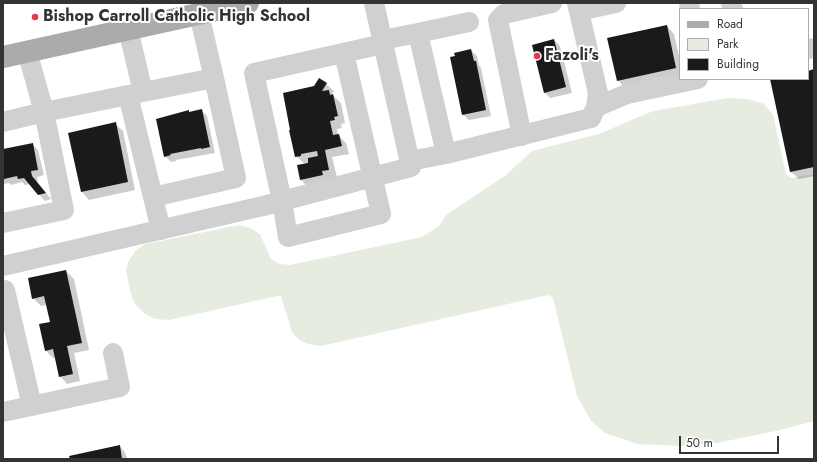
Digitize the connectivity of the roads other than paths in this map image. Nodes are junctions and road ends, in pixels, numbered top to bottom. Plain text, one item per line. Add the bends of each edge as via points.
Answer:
1 (248, 3) edge
2 (374, 3) edge
3 (552, 3) edge
4 (616, 3) edge
5 (578, 7) edge
6 (199, 14) junction
7 (469, 22) dead end
8 (128, 29) junction
9 (418, 33) junction
10 (383, 42) junction
11 (27, 51) junction
12 (344, 53) junction
13 (3, 57) edge
14 (214, 78) junction
15 (693, 80) edge
16 (136, 93) junction
17 (596, 107) junction
18 (44, 112) junction
19 (3, 122) edge
20 (522, 136) junction
21 (446, 154) junction
22 (410, 161) junction
23 (373, 177) junction
24 (153, 197) junction
25 (282, 201) junction
26 (3, 223) edge
27 (161, 230) junction
28 (3, 266) edge
29 (5, 290) dead end
30 (113, 353) dead end
31 (12, 359) edge
32 (32, 406) junction
33 (3, 412) edge

1 - 6 main road
2 - 10 lane
3 - 20 lane via 504,14 498,20
4 - 5 lane
5 - 17 lane via 598,93
6 - 8 main road
6 - 14 lane
7 - 9 lane
8 - 11 main road
8 - 16 lane
9 - 10 lane
9 - 21 lane
10 - 12 lane
10 - 22 lane
11 - 13 main road
11 - 18 lane
12 - 23 lane
12 - 25 lane via 254,73
14 - 16 lane
14 - 24 lane via 236,178
15 - 17 lane via 627,94
16 - 18 lane
16 - 24 lane
17 - 20 lane via 591,118
18 - 19 lane
18 - 26 lane via 64,210
20 - 21 lane
21 - 22 lane
22 - 23 lane via 411,167
23 - 25 lane
23 - 25 lane via 382,214 288,237
24 - 27 lane
25 - 27 lane
27 - 28 lane
29 - 31 lane
30 - 32 lane via 120,387
31 - 32 lane
32 - 33 lane

